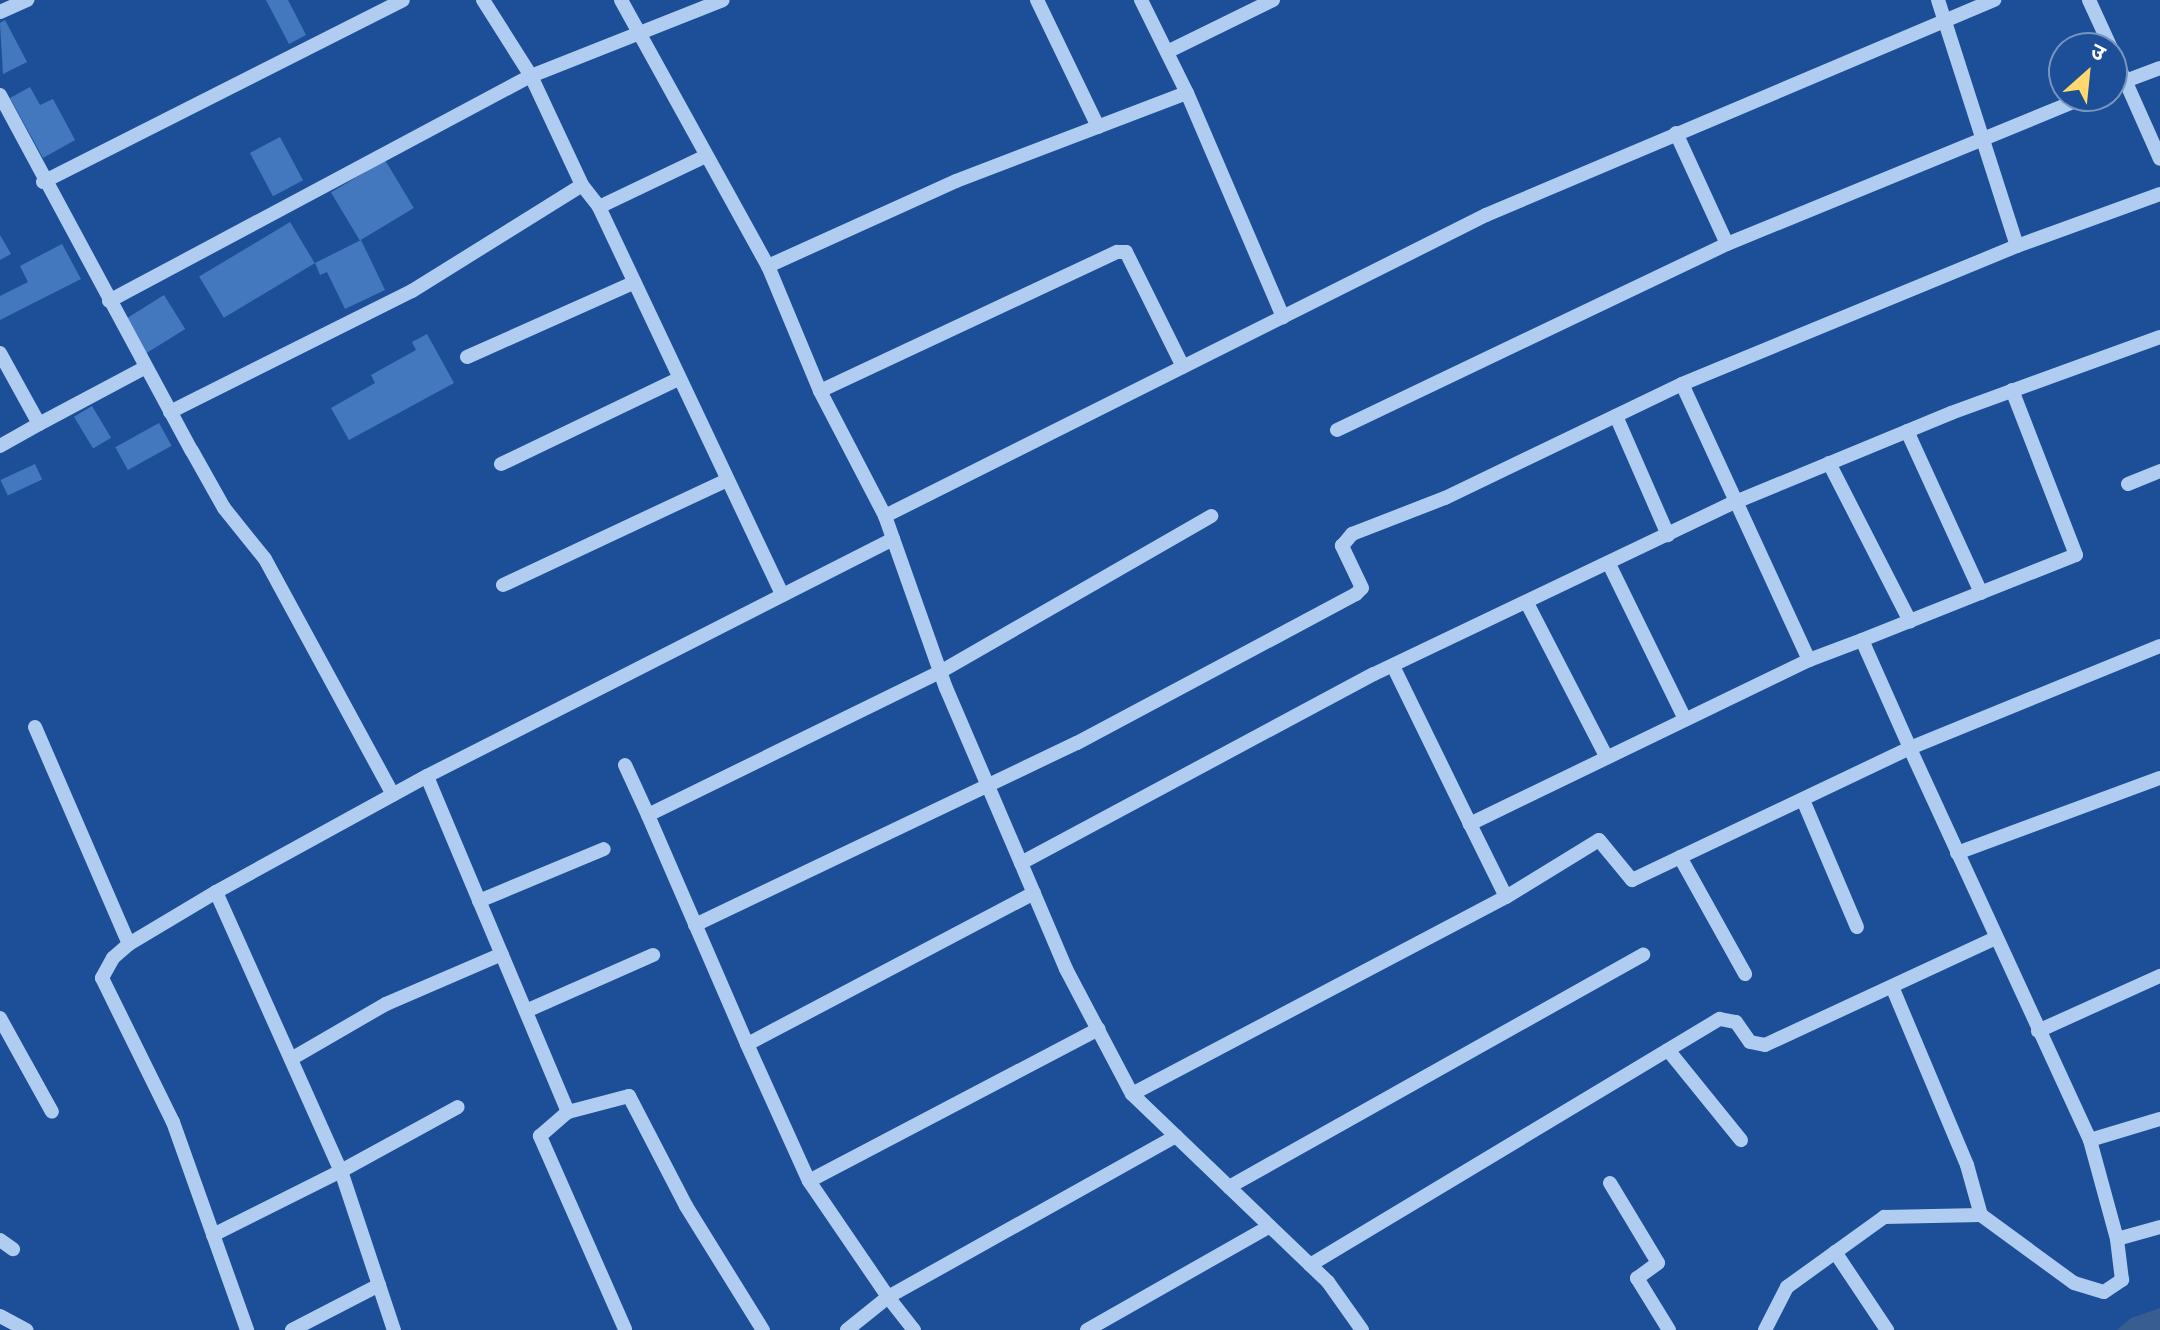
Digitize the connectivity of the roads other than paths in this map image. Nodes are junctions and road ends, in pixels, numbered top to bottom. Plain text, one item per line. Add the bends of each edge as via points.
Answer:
1 (27, 0) edge
2 (403, 0) edge
3 (483, 0) edge
4 (621, 0) edge
5 (723, 0) edge
6 (1037, 0) edge
7 (1141, 0) edge
8 (1273, 0) edge
9 (1938, 0) edge
10 (1994, 0) edge
11 (2089, 0) edge
12 (0, 12) edge
13 (1943, 21) junction
14 (2103, 32) edge
15 (638, 35) junction
16 (1167, 52) junction
17 (2160, 68) edge
18 (531, 76) junction
19 (2128, 80) edge
20 (1187, 93) junction
21 (0, 95) edge
22 (2128, 100) edge
23 (2048, 111) edge
24 (1098, 127) junction
25 (1676, 133) junction
26 (1981, 136) junction
27 (706, 156) junction
28 (2160, 159) edge
29 (43, 182) junction
30 (582, 185) junction
31 (2160, 194) edge
32 (599, 207) junction
33 (1727, 244) junction
34 (2017, 246) junction
35 (768, 266) junction
36 (633, 283) junction
37 (109, 301) junction
38 (1283, 317) junction
39 (2160, 337) edge
40 (0, 353) edge
41 (467, 357) dead end
42 (146, 367) junction
43 (1183, 367) junction
44 (676, 380) junction
45 (1682, 384) junction
46 (2012, 390) junction
47 (820, 391) junction
48 (170, 412) junction
49 (1616, 416) junction
50 (39, 424) junction
51 (1337, 430) dead end
52 (1907, 431) junction
53 (0, 446) edge
54 (1829, 463) junction
55 (501, 464) dead end
56 (2160, 471) edge
57 (725, 481) junction
58 (2128, 484) dead end
59 (1733, 503) junction
60 (885, 516) junction
61 (1211, 516) dead end
62 (1668, 535) junction
63 (893, 539) junction
64 (1609, 564) junction
65 (503, 585) dead end
66 (1981, 593) junction
67 (782, 595) junction
68 (1528, 605) junction
69 (1910, 621) junction
70 (1862, 640) junction
71 (2160, 646) edge
72 (1809, 660) junction
73 (1393, 666) junction
74 (940, 672) junction
75 (1685, 719) junction
76 (35, 727) dead end
77 (1910, 748) junction
78 (1606, 756) junction
79 (625, 765) dead end
80 (427, 776) junction
81 (2160, 778) edge
82 (989, 784) junction
83 (393, 795) junction
84 (1803, 800) junction
85 (648, 815) junction
86 (1470, 824) junction
87 (604, 849) dead end
88 (1957, 853) junction
89 (1680, 857) junction
90 (1021, 863) junction
91 (216, 892) junction
92 (1034, 893) junction
93 (1506, 897) junction
94 (479, 901) junction
95 (695, 925) junction
96 (1857, 927) dead end
97 (1995, 938) junction
98 (129, 944) junction
99 (502, 954) junction
100 (653, 955) dead end
101 (1643, 955) dead end
102 (1745, 974) dead end
103 (2160, 976) edge
104 (1893, 989) junction
105 (526, 1011) junction
106 (0, 1018) edge
107 (1098, 1029) junction
108 (2038, 1031) junction
109 (747, 1044) junction
110 (1668, 1050) junction
111 (291, 1059) junction
112 (1132, 1094) junction
113 (458, 1107) dead end
114 (52, 1112) dead end
115 (568, 1112) junction
116 (2160, 1119) edge
117 (1176, 1136) junction
118 (1741, 1140) dead end
119 (2090, 1140) junction
120 (341, 1171) junction
121 (809, 1181) junction
122 (1610, 1183) dead end
123 (1229, 1187) junction
124 (1981, 1215) junction
125 (1270, 1226) junction
126 (2160, 1227) edge
127 (213, 1235) junction
128 (2117, 1239) junction
129 (0, 1240) edge
130 (13, 1249) dead end
131 (1835, 1252) junction
132 (1310, 1265) junction
133 (379, 1285) junction
134 (888, 1297) junction
135 (0, 1316) edge
136 (625, 1329) edge
137 (26, 1330) edge
138 (247, 1330) edge
139 (292, 1330) edge
140 (394, 1330) edge
141 (763, 1330) edge
142 (847, 1330) edge
143 (914, 1330) edge
144 (1087, 1330) edge
145 (1362, 1330) edge
146 (1669, 1330) edge
147 (1765, 1330) edge
148 (1887, 1330) edge

1 - 12 street
2 - 29 street
3 - 18 street
4 - 15 street
5 - 15 street
6 - 24 street
7 - 16 street
8 - 16 street
9 - 13 street
10 - 13 street
11 - 14 street
13 - 25 street
13 - 26 street
15 - 18 street
15 - 27 street
16 - 20 street
17 - 19 street
18 - 30 street
18 - 37 street
20 - 24 street
20 - 38 street
21 - 29 street
22 - 28 street
23 - 26 street
24 - 35 street via 956,181
25 - 33 street
25 - 38 street via 1486,215
26 - 33 street
26 - 34 street
27 - 32 street
27 - 35 street
29 - 37 street
30 - 32 street
30 - 48 street via 412,291
31 - 34 street
32 - 36 street
33 - 51 street
34 - 45 street
35 - 47 street
36 - 41 street
36 - 44 street
37 - 42 street
38 - 43 street
39 - 46 street
40 - 50 street
42 - 48 street
42 - 50 street
43 - 47 street via 1126,252
43 - 60 street
44 - 55 street
44 - 57 street
45 - 49 street
45 - 59 street
46 - 52 street
46 - 66 street via 2076,555
47 - 60 street
48 - 83 street via 224,508 265,559
49 - 62 street
49 - 82 street via 1445,498 1352,534 1342,546 1362,588 1356,594 1077,743
50 - 53 street
52 - 54 street
52 - 66 street
54 - 59 street
54 - 69 street
56 - 58 street
57 - 65 street
57 - 67 street
59 - 62 street
59 - 72 street
60 - 63 street
61 - 74 street
62 - 64 street
63 - 67 street
63 - 74 street
64 - 68 street
64 - 75 street
66 - 69 street
67 - 80 street
68 - 73 street
68 - 78 street
69 - 70 street
70 - 72 street
70 - 77 street
71 - 77 street
72 - 75 street
73 - 86 street
73 - 90 street
74 - 82 street
74 - 85 street
75 - 78 street
76 - 98 street
77 - 84 street
77 - 88 street
78 - 86 street
79 - 85 street
80 - 83 street
80 - 94 street
81 - 88 street
82 - 90 street
82 - 95 street
83 - 91 street
84 - 89 street
84 - 96 street
85 - 95 street
86 - 93 street
87 - 94 street
88 - 97 street
89 - 93 street via 1632,880 1599,840
89 - 102 street
90 - 92 street
91 - 98 street
91 - 111 street
92 - 107 street
92 - 109 street
93 - 112 street
94 - 99 street
95 - 109 street
97 - 104 street
97 - 108 street
98 - 127 street via 102,978 173,1122
99 - 105 street
99 - 111 street via 386,1004
100 - 105 street
101 - 123 street
103 - 108 street
104 - 110 street via 1765,1045 1750,1042 1736,1022 1720,1019
104 - 124 street via 1967,1165
105 - 115 street
106 - 114 street
107 - 112 street
107 - 121 street
108 - 119 street
109 - 121 street
110 - 118 street
110 - 132 street
111 - 120 street
112 - 117 street
113 - 120 street
115 - 136 street via 540,1136
115 - 141 street via 629,1096 686,1206
116 - 119 street
117 - 123 street
117 - 134 street
119 - 128 street
120 - 127 street
120 - 133 street
121 - 134 street
122 - 146 street via 1658,1263 1637,1278
123 - 125 street
124 - 128 street via 2074,1283 2104,1292 2122,1280
124 - 131 street via 1884,1217
125 - 132 street
125 - 144 street
126 - 128 street
127 - 138 street
129 - 130 street
131 - 147 street via 1787,1287
131 - 148 street
132 - 145 street
133 - 139 street
133 - 140 street
134 - 142 street
134 - 143 street
135 - 137 street

